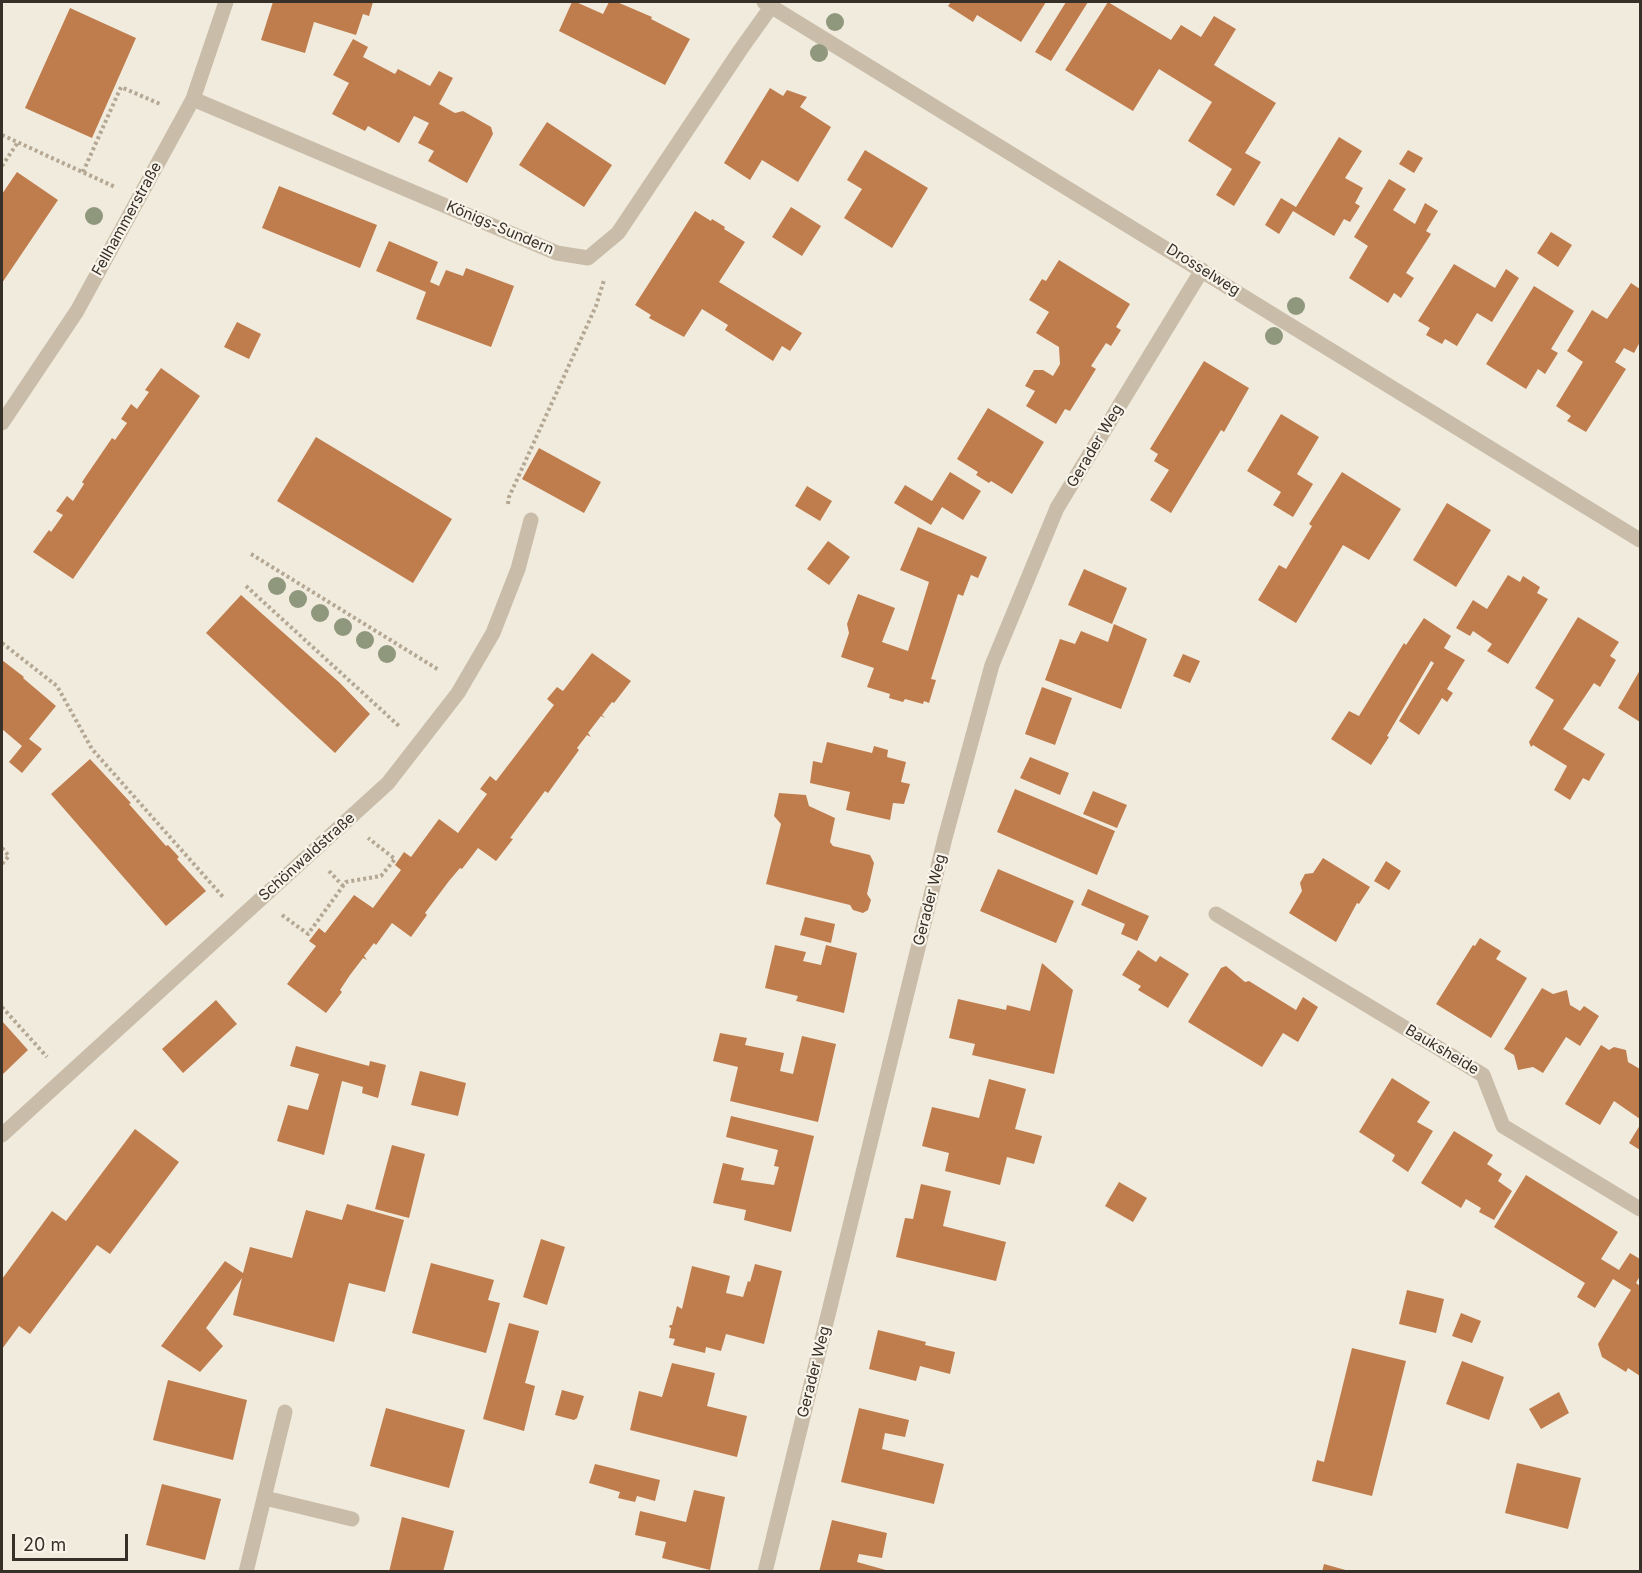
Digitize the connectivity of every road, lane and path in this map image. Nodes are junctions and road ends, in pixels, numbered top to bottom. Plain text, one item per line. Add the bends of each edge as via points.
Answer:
1 (226, 2) edge
2 (768, 4) edge
3 (192, 99) junction
4 (167, 107) dead end
5 (2, 135) edge
6 (18, 142) junction
7 (2, 166) edge
8 (82, 172) junction
9 (123, 191) dead end
10 (618, 233) junction
11 (1202, 270) junction
12 (2, 423) edge
13 (529, 528) joint
14 (1641, 540) edge
15 (251, 554) dead end
16 (246, 586) dead end
17 (2, 643) edge
18 (445, 673) dead end
19 (400, 726) dead end
20 (346, 821) junction
21 (2, 848) edge
22 (2, 864) edge
23 (224, 898) dead end
24 (261, 898) junction
25 (1216, 914) dead end
26 (2, 1007) edge
27 (53, 1064) dead end
28 (2, 1135) edge
29 (1641, 1209) edge
30 (285, 1412) dead end
31 (265, 1498) junction
32 (352, 1519) dead end
33 (246, 1572) edge
34 (765, 1572) edge

1 - 3 street, Fellhammerstraße
2 - 10 street, Königs-Sundern
2 - 11 street, Drosselweg
3 - 10 street, Königs-Sundern via 557,253 588,258
3 - 12 street, Fellhammerstraße via 77,310
4 - 8 path via 121,87
5 - 6 path
6 - 7 path
6 - 8 path
8 - 9 path
10 - 13 path via 596,306 509,497 506,526
11 - 14 street, Drosselweg
11 - 34 street, Gerader Weg via 1057,508 992,665 939,861
13 - 20 street, Schönwaldstraße via 493,633 458,693 388,783
15 - 18 path
16 - 19 path
17 - 23 path via 57,686 92,749
20 - 24 street, Schönwaldstraße
20 - 24 path via 395,859 381,876 346,882 308,934
21 - 22 path via 9,856
24 - 28 street, Schönwaldstraße
25 - 29 street, Bauksheide via 1483,1075 1503,1126
26 - 27 path
30 - 31 street
31 - 32 street
31 - 33 street

